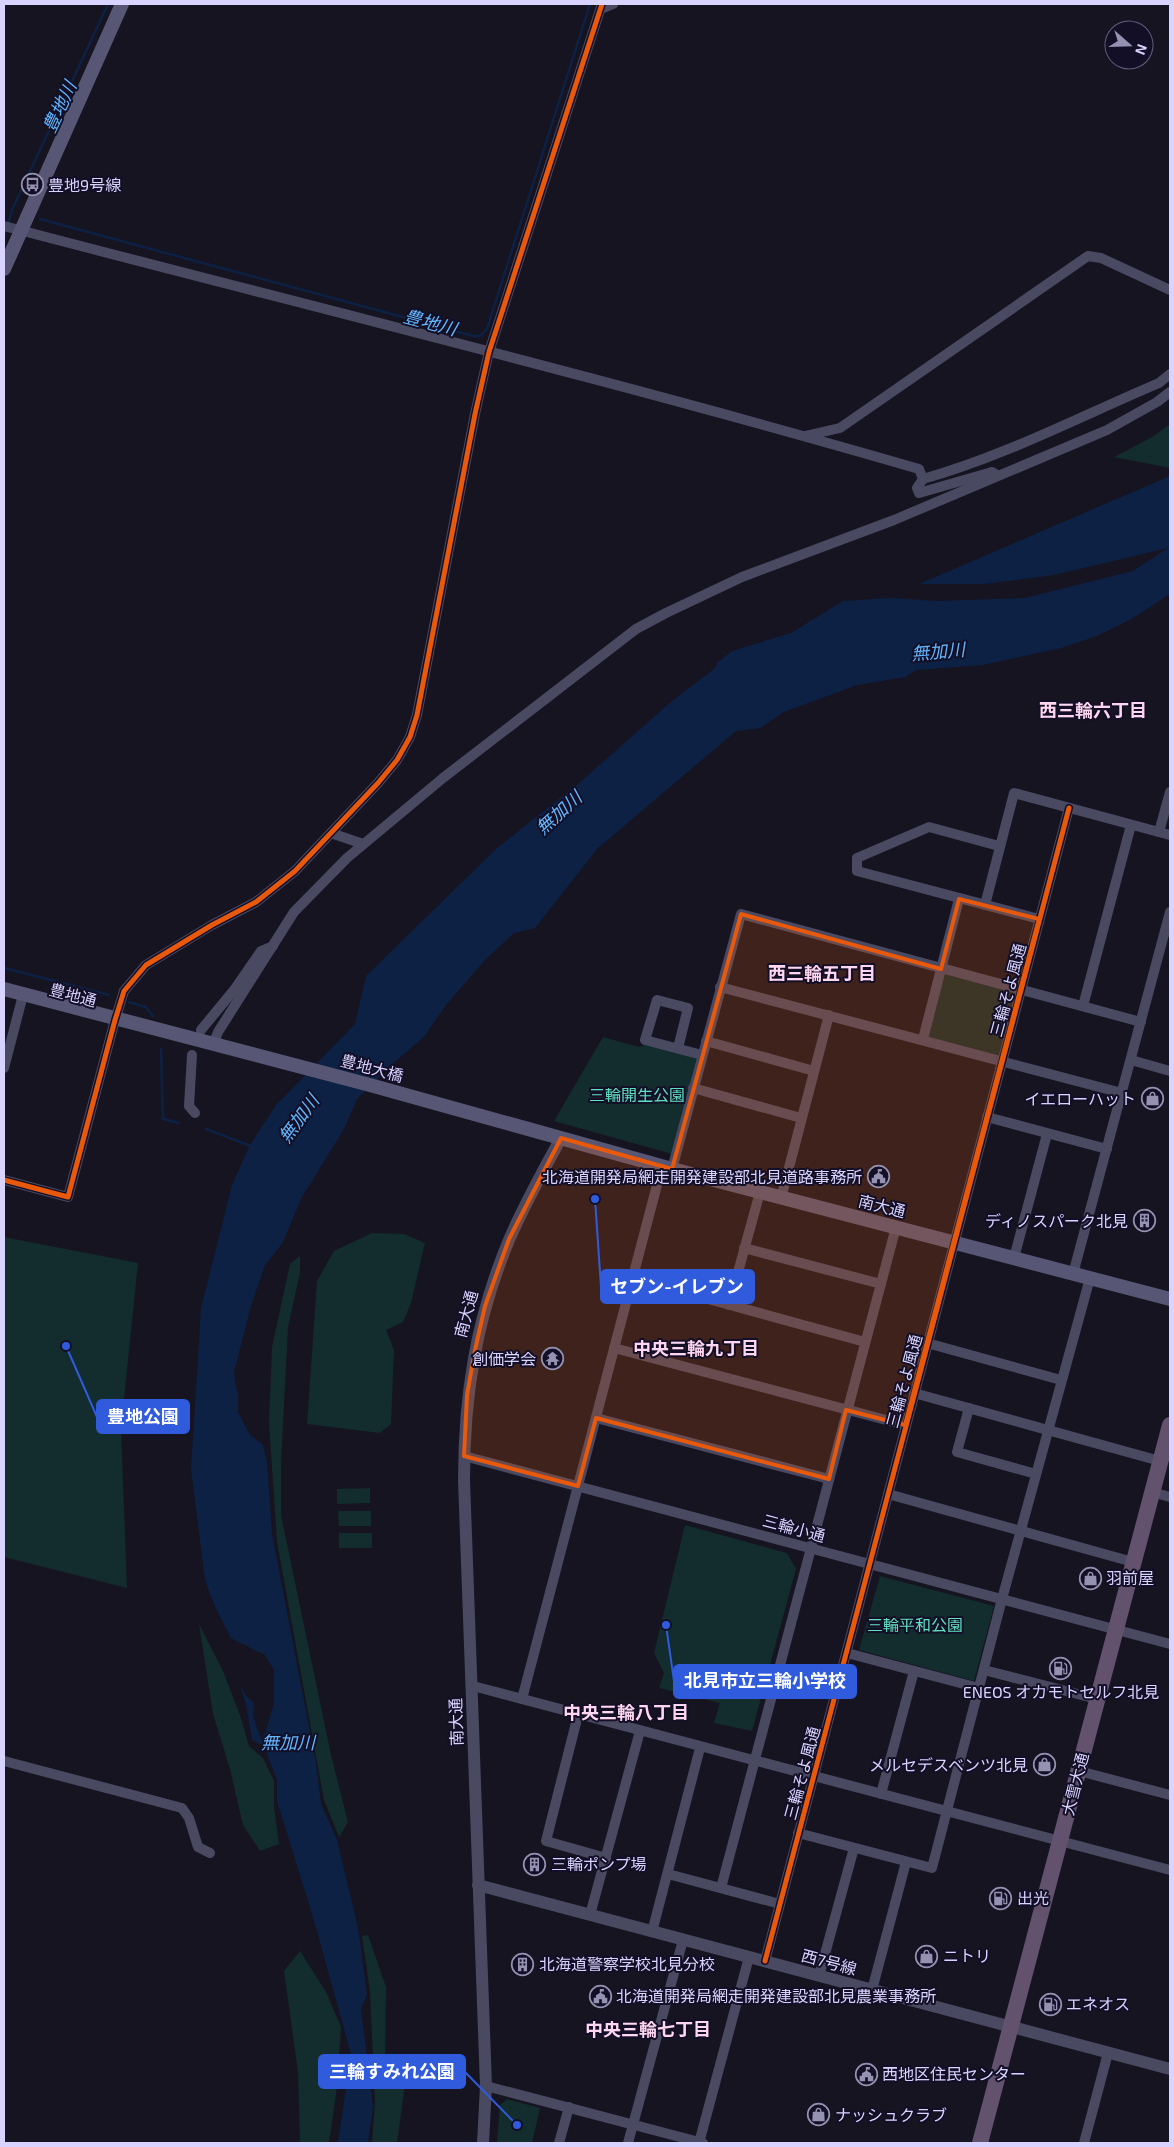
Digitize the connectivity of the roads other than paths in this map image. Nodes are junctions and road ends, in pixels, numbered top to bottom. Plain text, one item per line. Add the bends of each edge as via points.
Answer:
1 (122, 4) edge
2 (613, 4) edge
3 (602, 6) edge
4 (12, 228) edge
5 (4, 269) edge
6 (1170, 290) edge
7 (489, 352) junction
8 (1170, 374) edge
9 (1170, 392) edge
10 (804, 436) junction
11 (997, 475) junction
12 (923, 479) junction
13 (1170, 792) edge
14 (1069, 808) junction
15 (1130, 825) junction
16 (1159, 832) junction
17 (331, 833) junction
18 (1170, 835) edge
19 (364, 844) junction
20 (999, 846) junction
21 (960, 899) junction
22 (985, 905) junction
23 (1170, 912) edge
24 (1039, 918) junction
25 (273, 946) junction
26 (941, 969) junction
27 (720, 986) junction
28 (4, 990) edge
29 (1021, 990) junction
30 (23, 994) junction
31 (1083, 1006) junction
32 (829, 1015) junction
33 (115, 1020) junction
34 (1141, 1022) junction
35 (201, 1030) dead end
36 (923, 1040) junction
37 (706, 1041) junction
38 (218, 1046) junction
39 (678, 1048) junction
40 (702, 1054) junction
41 (192, 1055) dead end
42 (1002, 1060) junction
43 (1131, 1060) junction
44 (4, 1068) edge
45 (814, 1071) junction
46 (1170, 1071) edge
47 (693, 1088) junction
48 (1122, 1093) junction
49 (195, 1113) dead end
50 (987, 1117) junction
51 (801, 1118) junction
52 (1047, 1134) junction
53 (561, 1138) junction
54 (1107, 1150) junction
55 (667, 1168) junction
56 (4, 1180) edge
57 (760, 1192) junction
58 (781, 1198) junction
59 (896, 1227) junction
60 (953, 1242) junction
61 (744, 1248) junction
62 (1014, 1258) junction
63 (1073, 1274) junction
64 (632, 1278) junction
65 (1090, 1278) junction
66 (881, 1284) junction
67 (1170, 1299) edge
68 (729, 1305) junction
69 (865, 1342) junction
70 (927, 1343) junction
71 (614, 1348) junction
72 (1061, 1380) junction
73 (914, 1393) junction
74 (969, 1408) junction
75 (846, 1410) junction
76 (596, 1418) junction
77 (905, 1425) junction
78 (1170, 1425) edge
79 (1048, 1430) junction
80 (1165, 1452) edge
81 (464, 1456) junction
82 (1036, 1474) junction
83 (829, 1479) junction
84 (578, 1486) junction
85 (1152, 1492) junction
86 (888, 1494) junction
87 (1170, 1497) edge
88 (1020, 1531) junction
89 (811, 1548) junction
90 (1133, 1562) junction
91 (870, 1563) junction
92 (1002, 1599) junction
93 (1115, 1629) junction
94 (1170, 1644) edge
95 (847, 1653) junction
96 (984, 1670) junction
97 (914, 1671) junction
98 (473, 1686) junction
99 (979, 1688) junction
100 (522, 1699) junction
101 (1097, 1699) junction
102 (578, 1714) junction
103 (640, 1731) junction
104 (700, 1748) junction
105 (754, 1760) junction
106 (4, 1761) edge
107 (1079, 1771) junction
108 (813, 1777) junction
109 (881, 1794) junction
110 (1170, 1795) edge
111 (947, 1811) junction
112 (798, 1833) junction
113 (1061, 1841) junction
114 (854, 1848) junction
115 (210, 1853) dead end
116 (606, 1858) junction
117 (906, 1862) junction
118 (1170, 1870) edge
119 (668, 1874) junction
120 (478, 1885) junction
121 (721, 1888) junction
122 (780, 1904) junction
123 (590, 1915) junction
124 (652, 1932) junction
125 (683, 1940) junction
126 (749, 1957) junction
127 (765, 1961) junction
128 (819, 1976) junction
129 (872, 1990) junction
130 (1011, 2026) junction
131 (1108, 2053) junction
132 (1170, 2069) edge
133 (486, 2086) junction
134 (569, 2107) junction
135 (633, 2125) junction
136 (484, 2143) edge
137 (559, 2143) edge
138 (628, 2143) edge
139 (700, 2143) edge
140 (980, 2143) edge
141 (1084, 2143) edge

1 - 4 main road
2 - 3 street
3 - 7 street
4 - 5 main road
4 - 7 street
6 - 10 street via 1101,258 1088,256 840,428
7 - 10 street
7 - 17 street via 415,722 397,760
8 - 12 street via 1034,439 956,470
9 - 11 street via 1106,430
10 - 12 street via 919,469
11 - 12 street via 992,472 919,492 917,488
11 - 19 street via 894,520 742,577 636,629 443,778
13 - 16 street
14 - 15 street
14 - 20 street via 1014,793
14 - 24 street, 三輪そよ風通
15 - 16 street
15 - 31 street
16 - 18 street
17 - 19 street
17 - 33 street via 295,872 256,902 146,965 124,991
19 - 25 street via 294,912
20 - 21 street via 929,827 857,858 857,871
20 - 22 street
21 - 22 street
21 - 26 street
22 - 24 street
23 - 34 street
24 - 29 street, 三輪そよ風通
25 - 35 street via 261,951
25 - 38 street via 218,1032
26 - 27 street via 741,914
26 - 29 street
26 - 36 street
27 - 32 street
27 - 37 street
28 - 30 main road, 豊地通
29 - 31 street
29 - 42 street, 三輪そよ風通
30 - 33 main road, 豊地通
30 - 44 street
31 - 34 street
32 - 36 street
32 - 45 street
33 - 38 main road, 豊地通
33 - 56 street via 68,1196
34 - 43 street
36 - 42 street
37 - 40 street
37 - 45 street
38 - 53 main road, 豊地大橋
39 - 39 street via 645,1040 656,1000 688,1008
39 - 40 street
40 - 47 street
41 - 49 street via 189,1106
42 - 48 street
42 - 50 street, 三輪そよ風通
43 - 46 street
43 - 48 street
45 - 51 street
47 - 51 street
47 - 55 street
48 - 54 street
50 - 52 street
50 - 60 street, 三輪そよ風通
51 - 58 street
52 - 54 street
52 - 62 street
53 - 55 main road, 南大通
53 - 81 street, 南大通 via 509,1239 485,1306 467,1395
54 - 63 street
55 - 57 main road, 南大通
55 - 64 street
57 - 58 main road, 南大通
57 - 61 street
58 - 59 main road, 南大通
59 - 60 main road, 南大通
59 - 66 street
60 - 62 main road, 南大通
60 - 70 street, 三輪そよ風通
61 - 66 street
61 - 68 street
62 - 63 main road, 南大通
63 - 65 main road, 南大通
64 - 68 street
64 - 71 street
65 - 67 main road, 南大通
65 - 72 street
66 - 69 street
68 - 69 street
69 - 75 street
70 - 72 street
70 - 73 street, 三輪そよ風通
71 - 75 street
71 - 76 street
72 - 79 street
73 - 74 street
73 - 77 street, 三輪そよ風通
74 - 79 street
74 - 82 street via 957,1452
75 - 77 street
75 - 83 street
76 - 83 street
76 - 84 street
77 - 86 street, 三輪そよ風通
78 - 80 highway, 大雪大通
79 - 80 street
79 - 82 street
80 - 85 highway, 大雪大通
81 - 84 street, 三輪小通
81 - 98 street, 南大通
82 - 88 street
83 - 89 street
84 - 89 street, 三輪小通
84 - 100 street
85 - 87 street
85 - 90 highway, 大雪大通
86 - 88 street
86 - 91 street, 三輪そよ風通
88 - 90 street
88 - 92 street
89 - 91 street, 三輪小通
89 - 105 street
90 - 93 highway, 大雪大通
91 - 92 street, 三輪小通
91 - 95 street, 三輪そよ風通
92 - 93 street, 三輪小通
92 - 96 street
93 - 94 street, 三輪小通
93 - 101 highway, 大雪大通
95 - 97 street
95 - 108 street, 三輪そよ風通
96 - 99 street
96 - 101 street
97 - 99 street
97 - 109 street
98 - 100 street
98 - 120 street, 南大通
99 - 111 street
100 - 102 street
101 - 107 highway, 大雪大通
102 - 103 street
102 - 116 street via 546,1841
103 - 104 street
103 - 116 street
104 - 105 street
104 - 119 street
105 - 108 street
105 - 121 street
106 - 115 street via 182,1808 190,1818 198,1847
107 - 110 street
107 - 113 highway, 大雪大通
108 - 109 street
108 - 112 street, 三輪そよ風通
109 - 111 street
111 - 113 street
111 - 117 street via 932,1868
112 - 114 street
112 - 122 street, 三輪そよ風通
113 - 118 street
113 - 130 highway, 大雪大通
114 - 117 street
114 - 128 street
116 - 123 street
117 - 129 street
119 - 121 street
119 - 124 street
120 - 123 street, 西7号線
120 - 133 street, 南大通
121 - 122 street
122 - 127 street, 三輪そよ風通
123 - 124 street, 西7号線
124 - 125 street, 西7号線
125 - 126 street, 西7号線
125 - 135 street
126 - 127 street, 西7号線
126 - 139 street
127 - 128 street, 西7号線
128 - 129 street, 西7号線
129 - 130 street, 西7号線
130 - 131 street, 西7号線
130 - 140 highway, 大雪大通
131 - 132 street, 西7号線
131 - 141 street
133 - 134 street
133 - 136 street, 南大通
134 - 135 street
134 - 137 street
135 - 138 street
135 - 139 street

